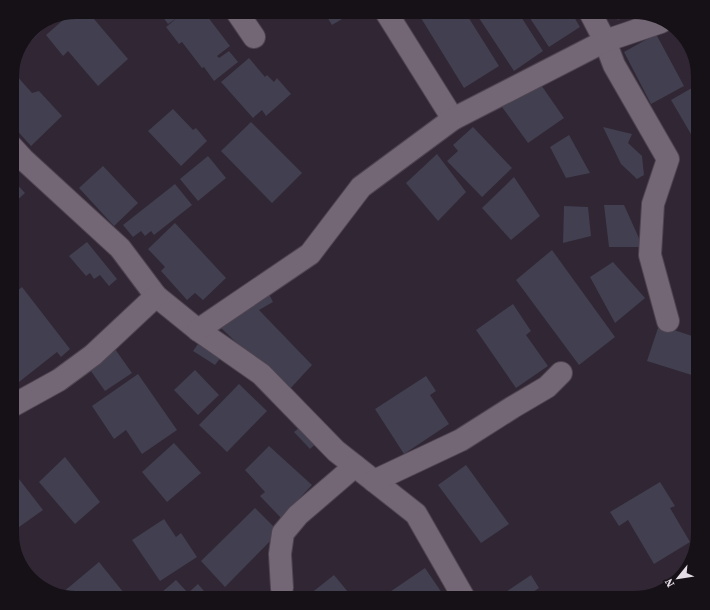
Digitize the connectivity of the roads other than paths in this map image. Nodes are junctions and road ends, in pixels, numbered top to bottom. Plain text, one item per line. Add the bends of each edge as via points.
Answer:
1 (241, 19) edge
2 (390, 19) edge
3 (594, 19) edge
4 (656, 24) edge
5 (254, 37) dead end
6 (605, 41) junction
7 (453, 119) junction
8 (19, 154) edge
9 (156, 296) junction
10 (668, 321) dead end
11 (198, 330) junction
12 (93, 355) junction
13 (561, 373) dead end
14 (19, 402) edge
15 (19, 411) edge
16 (355, 466) junction
17 (374, 481) junction
18 (282, 588) dead end
19 (460, 591) edge

1 - 5 street
2 - 7 street
3 - 6 street
4 - 6 street
6 - 7 street
6 - 10 street via 614,65 668,159 653,204 650,255
7 - 11 street via 361,187 310,254
8 - 9 street via 120,248
9 - 11 street
9 - 12 street
11 - 16 street via 261,374 336,452
12 - 14 street via 59,380
12 - 15 street
13 - 17 street via 547,387 461,440
16 - 17 street
16 - 18 street via 298,515 284,533 280,554
17 - 19 street via 416,514

